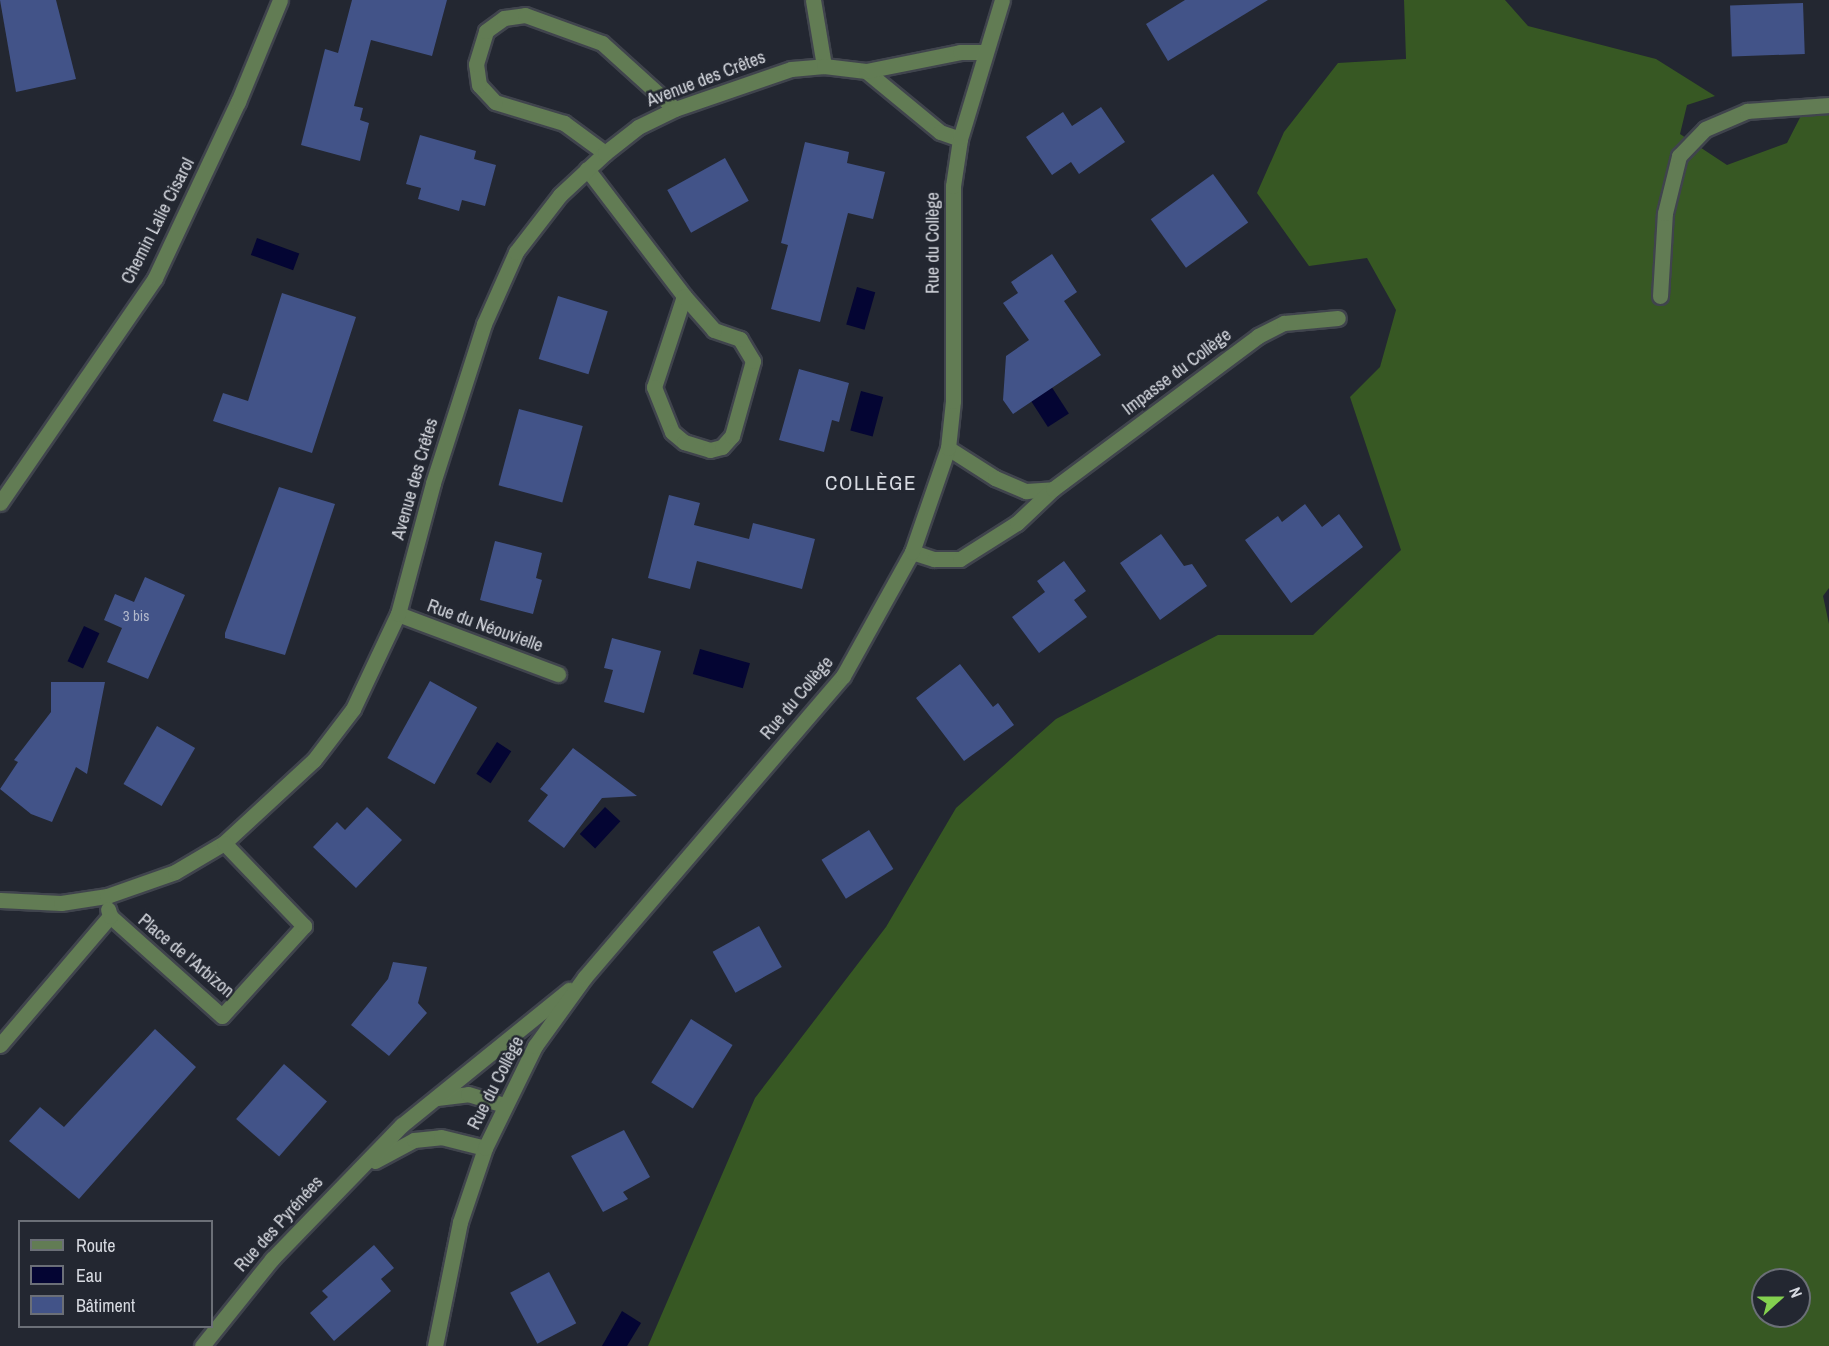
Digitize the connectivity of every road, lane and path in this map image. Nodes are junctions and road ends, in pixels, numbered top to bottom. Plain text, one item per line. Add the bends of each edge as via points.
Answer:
1 (280, 0) edge
2 (813, 0) edge
3 (1002, 0) edge
4 (983, 52) junction
5 (824, 66) junction
6 (866, 70) junction
7 (1829, 105) edge
8 (675, 109) junction
9 (960, 139) junction
10 (605, 153) junction
11 (587, 169) junction
12 (684, 296) junction
13 (1660, 296) dead end
14 (1338, 318) dead end
15 (948, 448) junction
16 (1053, 489) junction
17 (0, 503) edge
18 (912, 552) junction
19 (398, 614) junction
20 (558, 674) dead end
21 (224, 843) junction
22 (106, 896) junction
23 (0, 900) edge
24 (110, 916) junction
25 (585, 977) junction
26 (0, 1045) edge
27 (432, 1100) junction
28 (504, 1105) junction
29 (485, 1149) junction
30 (341, 1185) junction
31 (202, 1346) edge
32 (435, 1346) edge

1 - 17 street, Chemin Lalie Cisarol via 238,102 154,278
2 - 5 street
3 - 4 street, Rue du Collège
4 - 6 street, Avenue des Crêtes via 960,52
4 - 9 street, Rue du Collège
5 - 6 street, Avenue des Crêtes
5 - 8 street, Avenue des Crêtes via 749,80
6 - 9 street via 940,132
7 - 13 street via 1747,111 1705,129 1679,156 1665,213
8 - 10 street, Avenue des Crêtes via 638,127
8 - 10 street via 602,43 525,15 504,18 486,31 476,64 479,85 495,102 564,123
9 - 15 street, Rue du Collège via 953,186 953,401
10 - 11 street, Avenue des Crêtes
11 - 12 street
11 - 19 street, Avenue des Crêtes via 560,195 516,252 484,324 433,483
12 - 12 street via 654,387 672,432 684,442 710,450 722,447 732,436 753,361 740,339 714,330
14 - 16 street, Impasse du Collège via 1284,323 1258,336
15 - 16 street via 994,478 1026,491
15 - 18 street, Rue du Collège
16 - 18 street, Impasse du Collège via 1017,523 960,559 934,559
18 - 25 street, Rue du Collège via 843,675
19 - 20 street, Rue du Néouvielle
19 - 21 street, Avenue des Crêtes via 346,717 281,793
21 - 22 street, Avenue des Crêtes via 175,872
21 - 24 street, Place de l'Arbizon via 304,926 222,1016
22 - 23 street, Avenue des Crêtes via 61,903
22 - 24 street
24 - 26 street
25 - 27 street, Rue des Pyrénées
25 - 28 street, Rue du Collège via 535,1046
27 - 28 street via 468,1094
27 - 30 street, Rue des Pyrénées
28 - 29 street, Rue du Collège
29 - 30 street, Rue des Pyrénées via 441,1137 414,1140
29 - 32 street, Rue du Collège via 460,1222
30 - 31 street, Rue des Pyrénées via 272,1259

